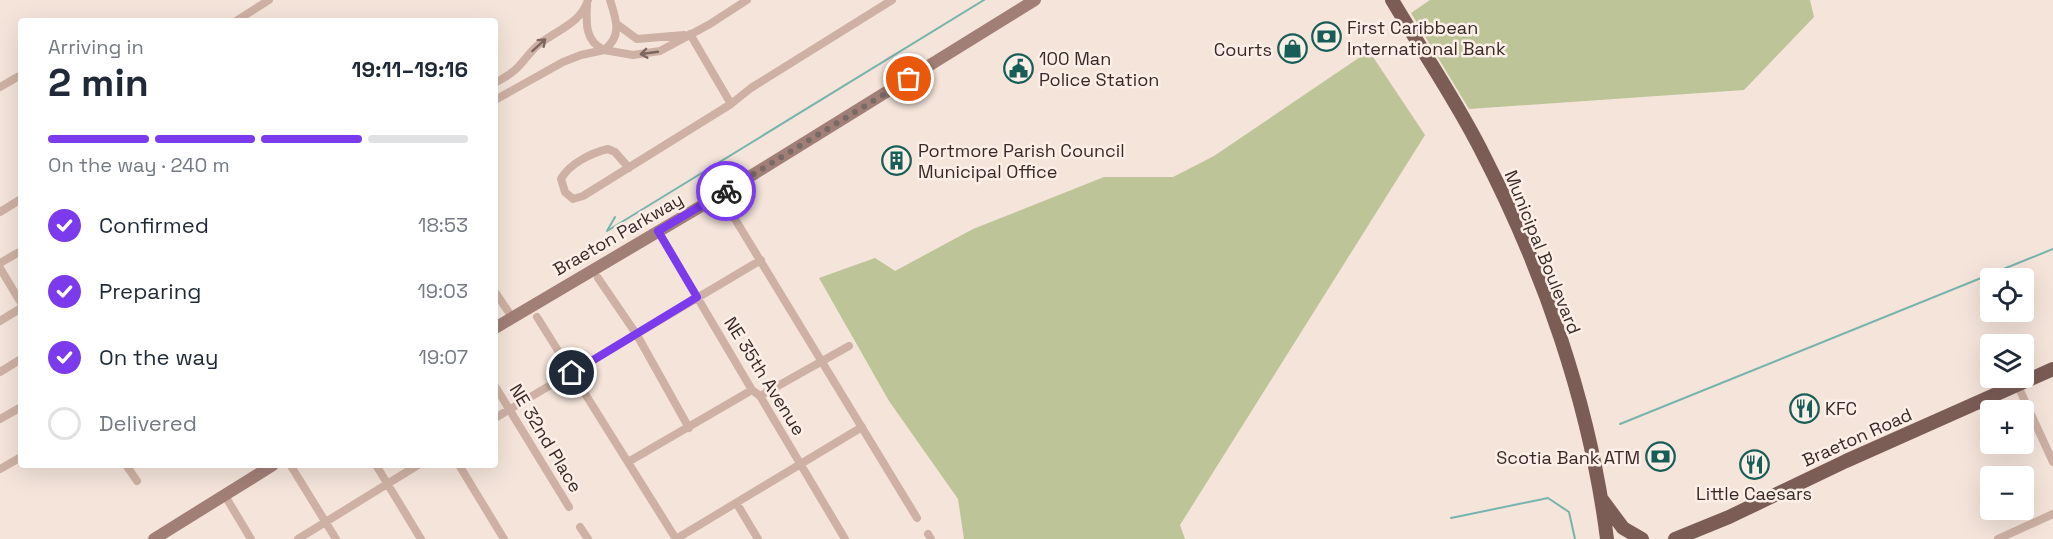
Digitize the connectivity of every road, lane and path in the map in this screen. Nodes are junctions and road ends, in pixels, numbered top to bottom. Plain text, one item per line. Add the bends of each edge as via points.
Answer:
1 (269, 0) edge
2 (610, 0) edge
3 (747, 0) edge
4 (892, 0) edge
5 (1035, 0) edge
6 (1392, 0) edge
7 (587, 2) edge
8 (244, 18) edge
9 (618, 25) junction
10 (690, 34) junction
11 (604, 50) junction
12 (18, 77) edge
13 (498, 81) edge
14 (0, 87) edge
15 (498, 98) edge
16 (731, 104) junction
17 (629, 168) junction
18 (724, 201) dead end
19 (18, 202) edge
20 (0, 212) edge
21 (658, 231) junction
22 (18, 252) edge
23 (761, 260) junction
24 (0, 266) edge
25 (598, 278) dead end
26 (498, 296) edge
27 (697, 297) junction
28 (18, 300) edge
29 (18, 308) edge
30 (537, 316) dead end
31 (512, 317) junction
32 (0, 321) edge
33 (498, 326) edge
34 (637, 335) junction
35 (849, 346) dead end
36 (823, 360) junction
37 (18, 361) edge
38 (2053, 369) edge
39 (0, 372) edge
40 (572, 373) junction
41 (2034, 378) edge
42 (2013, 388) edge
43 (2019, 388) edge
44 (752, 390) junction
45 (498, 391) edge
46 (760, 396) junction
47 (18, 408) edge
48 (510, 410) junction
49 (498, 416) edge
50 (0, 420) edge
51 (689, 428) junction
52 (862, 428) junction
53 (18, 459) edge
54 (628, 462) junction
55 (2053, 462) edge
56 (800, 463) junction
57 (128, 468) edge
58 (268, 468) edge
59 (292, 468) edge
60 (378, 468) edge
61 (413, 468) edge
62 (461, 468) edge
63 (0, 469) edge
64 (137, 481) dead end
65 (387, 484) junction
66 (224, 494) junction
67 (1602, 499) junction
68 (737, 504) junction
69 (568, 507) dead end
70 (2053, 514) edge
71 (1729, 517) junction
72 (917, 518) dead end
73 (325, 522) junction
74 (580, 527) dead end
75 (154, 539) edge
76 (251, 539) edge
77 (298, 539) edge
78 (336, 539) edge
79 (421, 539) edge
80 (504, 539) edge
81 (588, 539) edge
82 (758, 539) edge
83 (845, 539) edge
84 (1607, 539) edge
85 (1642, 539) edge
86 (1675, 539) edge
87 (1699, 539) edge
88 (1998, 539) edge

1 - 8 street
2 - 9 street
3 - 10 street
4 - 16 street
5 - 21 street, Braeton Parkway
6 - 67 main road, Municipal Boulevard via 1480,147 1524,243 1561,339
7 - 11 street via 591,41
13 -> 7 street via 517,69 543,41 570,24
9 - 10 street via 637,39
9 - 11 street via 612,44
10 -> 11 street via 660,51 633,55
10 - 16 street
11 - 15 street via 563,62
12 - 14 street
16 - 17 street
17 - 17 street via 573,199 565,192 561,179 565,171 608,149
18 - 23 street
19 - 20 street
21 - 27 street, NE 35th Avenue
21 - 31 street, Braeton Parkway
22 - 24 street
23 - 27 street
23 - 36 street
24 - 28 street
25 - 34 street
26 - 31 street
27 - 34 street
27 - 44 street, NE 35th Avenue
29 - 32 street
30 - 40 street
31 - 33 street, Braeton Parkway
34 - 40 street
34 - 51 street
35 - 36 street
36 - 46 street
36 - 52 street
37 - 39 street
38 - 41 main road, Braeton Road
40 - 48 street
40 - 54 street
42 - 71 main road, Braeton Road
43 - 55 street
44 - 46 street, NE 35th Avenue
44 - 51 street
45 - 48 street, NE 32nd Place
46 - 56 street, NE 35th Avenue
47 - 50 street
48 - 49 street
48 - 69 street, NE 32nd Place
51 - 54 street
52 - 56 street
52 - 72 street
53 - 63 street
54 - 68 street via 676,539
56 - 68 street
56 - 83 street, NE 35th Avenue
57 - 64 street
58 - 66 street
59 - 73 street
60 - 65 street
61 - 65 street
62 - 80 street
65 - 73 street
65 - 79 street
66 - 75 street
66 - 76 street
67 - 84 main road, Municipal Boulevard
67 - 85 main road via 1623,528
68 - 82 street
70 - 88 street
71 - 86 main road, Braeton Road
71 - 87 main road
73 - 77 street
73 - 78 street
74 - 81 street

